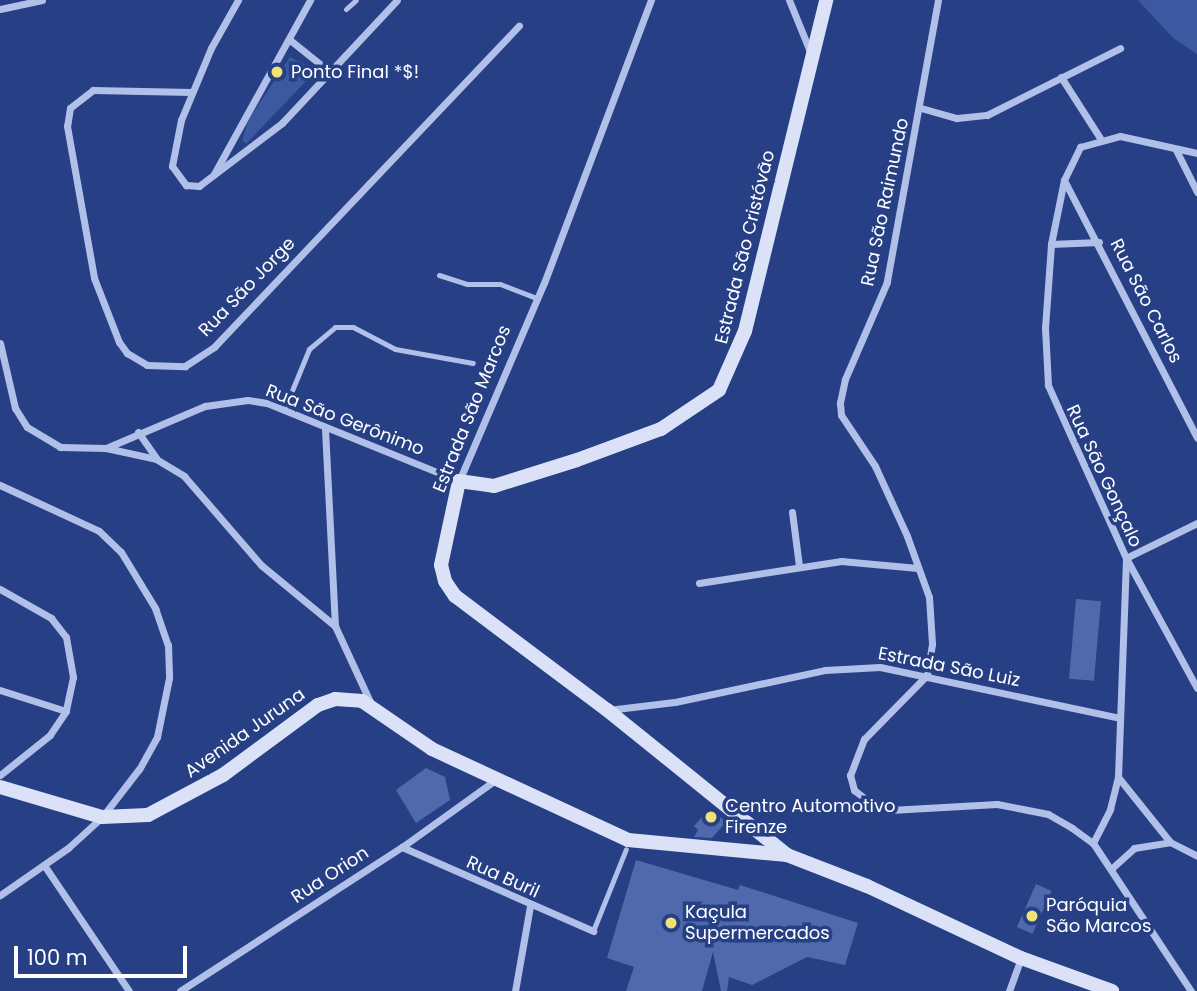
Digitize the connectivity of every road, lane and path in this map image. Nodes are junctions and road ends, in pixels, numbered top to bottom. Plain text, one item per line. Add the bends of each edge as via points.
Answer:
1 (42, 0) edge
2 (238, 0) edge
3 (310, 0) edge
4 (356, 0) edge
5 (397, 0) edge
6 (651, 0) edge
7 (789, 0) edge
8 (826, 0) edge
9 (938, 0) edge
10 (0, 9) edge
11 (346, 9) dead end
12 (519, 26) dead end
13 (290, 40) junction
14 (1120, 48) dead end
15 (812, 57) junction
16 (330, 72) junction
17 (1061, 77) junction
18 (191, 92) junction
19 (921, 108) junction
20 (1100, 138) junction
21 (1176, 150) junction
22 (1197, 153) edge
23 (212, 176) junction
24 (1064, 180) junction
25 (1197, 192) edge
26 (1099, 242) junction
27 (1051, 244) junction
28 (439, 275) dead end
29 (537, 298) junction
30 (0, 344) edge
31 (473, 363) dead end
32 (284, 410) junction
33 (325, 429) junction
34 (138, 432) junction
35 (1197, 439) edge
36 (106, 448) junction
37 (156, 459) junction
38 (459, 481) junction
39 (0, 485) edge
40 (792, 512) dead end
41 (1197, 523) edge
42 (1126, 558) junction
43 (799, 566) junction
44 (918, 568) junction
45 (699, 583) dead end
46 (0, 589) edge
47 (335, 626) junction
48 (927, 676) junction
49 (1197, 688) edge
50 (0, 690) edge
51 (372, 708) junction
52 (607, 710) junction
53 (66, 711) junction
54 (1119, 718) junction
55 (0, 775) edge
56 (1118, 777) junction
57 (494, 781) junction
58 (0, 787) edge
59 (102, 817) junction
60 (1170, 842) junction
61 (1093, 843) junction
62 (402, 847) junction
63 (626, 849) dead end
64 (787, 855) junction
65 (1197, 856) edge
66 (46, 868) junction
67 (1111, 869) junction
68 (0, 895) edge
69 (530, 906) junction
70 (593, 931) joint
71 (1021, 958) junction
72 (129, 991) edge
73 (180, 991) edge
74 (514, 991) edge
75 (1009, 991) edge
76 (1112, 991) edge
77 (1191, 991) edge

1 - 10 street
2 - 18 street
3 - 13 street
4 - 11 lane
5 - 16 street
6 - 29 street, Estrada São Marcos
7 - 15 street
8 - 15 street, Estrada São Cristóvão
9 - 19 street, Rua São Raimundo
12 - 18 street, Rua São Jorge via 214,347 185,366 147,365 119,342 94,278 67,126 70,108 93,90
13 - 16 street
13 - 23 street
14 - 17 street
15 - 38 street, Estrada São Cristóvão via 745,331 719,390 660,429 577,460 494,486
16 - 23 street via 282,123
17 - 19 street via 987,115 957,118
17 - 20 street
18 - 23 street via 172,166 186,185 199,186
19 - 44 street, Rua São Raimundo via 887,282 845,379 840,403 841,415 895,505
20 - 21 street via 1120,136
20 - 24 street, Rua São Gonçalo via 1080,147
21 - 22 street
21 - 25 street
24 - 26 street, Rua São Carlos
24 - 27 street, Rua São Gonçalo
26 - 27 street
26 - 35 street, Rua São Carlos
27 - 42 street, Rua São Gonçalo via 1045,328 1048,385
28 - 29 lane via 467,284 500,284
29 - 38 street, Estrada São Marcos
30 - 36 street, Rua São Gerônimo via 15,408 27,427 60,447
31 - 32 lane via 395,349 353,327 335,327 309,349
32 - 33 street, Rua São Gerônimo
32 - 34 street, Rua São Gerônimo via 267,403 230,402
33 - 38 street, Rua São Gerônimo
33 - 47 street
34 - 36 street, Rua São Gerônimo
34 - 37 street
36 - 37 street
37 - 47 street via 199,488 261,565
38 - 52 street, Estrada São Marcos via 441,565 444,581 455,596
39 - 59 street via 99,531 121,552 155,608 168,645 169,678 157,737
40 - 43 street
41 - 42 street
42 - 49 street
42 - 54 street, Rua São Gonçalo
43 - 44 street via 856,561
43 - 45 street
44 - 48 street, Rua São Raimundo via 932,622
46 - 53 street via 36,606 66,637 72,677
47 - 51 street
48 - 52 street, Estrada São Luiz via 850,667 687,700
48 - 54 street, Estrada São Luiz
48 - 61 street via 864,739 850,775 854,790 890,810 1022,807 1048,814
50 - 53 street
51 - 57 street via 432,749
51 - 59 street, Avenida Juruna via 349,699 318,705 176,804 148,815
52 - 64 street, Estrada São Marcos
53 - 55 street via 50,735
54 - 56 street, Rua São Gonçalo
56 - 60 street
56 - 61 street, Rua São Gonçalo via 1110,809
57 - 62 street, Rua Orion
57 - 64 street via 628,840
58 - 59 street, Avenida Juruna
59 - 66 street
60 - 65 street
60 - 67 street via 1134,848
61 - 67 street
62 - 69 street, Rua Buril
62 - 73 street, Rua Orion
63 - 70 lane
64 - 71 street via 867,886
66 - 68 street
66 - 72 street
67 - 77 street
69 - 70 street, Rua Buril
69 - 74 street
71 - 75 street
71 - 76 street

